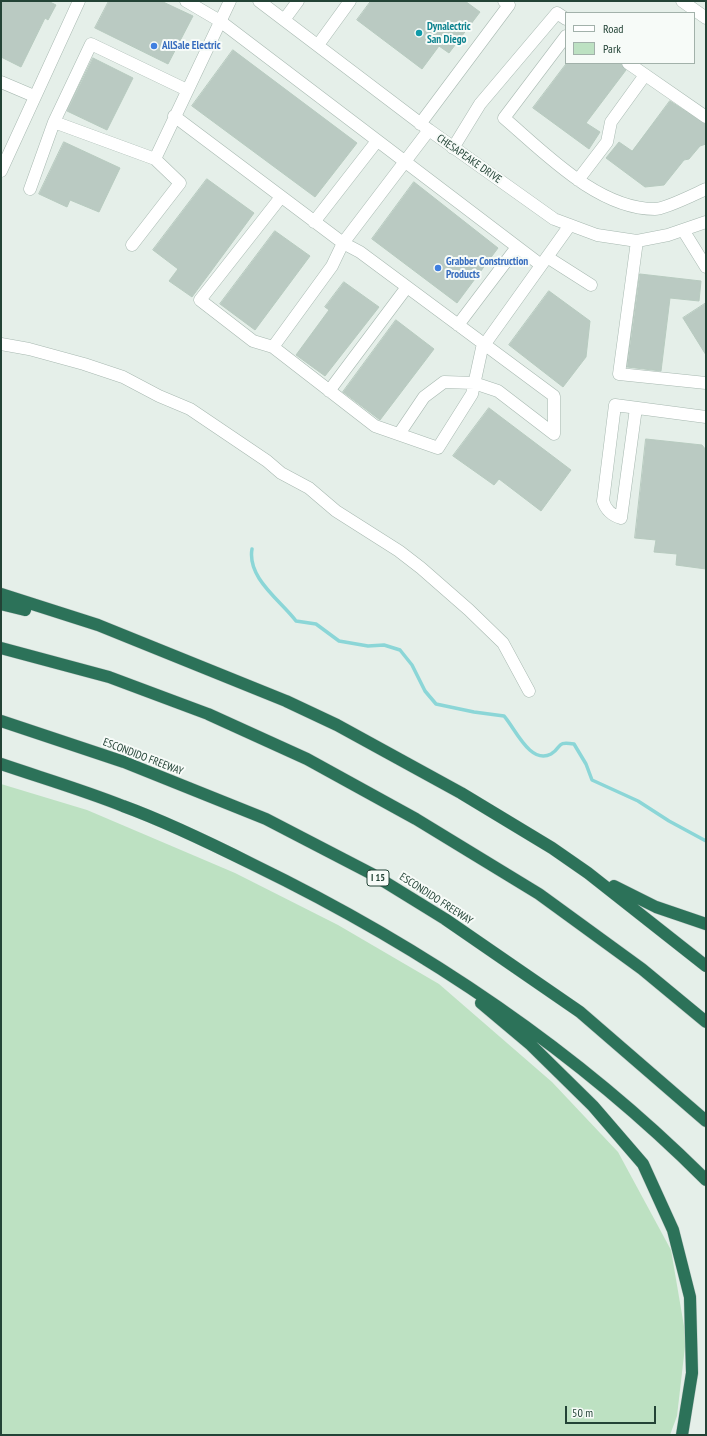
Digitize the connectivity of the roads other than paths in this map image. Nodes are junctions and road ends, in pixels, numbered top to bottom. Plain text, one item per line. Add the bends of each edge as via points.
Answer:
1 (79, 1) edge
2 (186, 1) edge
3 (230, 1) edge
4 (259, 1) edge
5 (298, 1) edge
6 (350, 1) edge
7 (504, 1) edge
8 (684, 2) edge
9 (706, 18) edge
10 (565, 19) edge
11 (284, 20) junction
12 (220, 21) junction
13 (565, 37) edge
14 (318, 45) junction
15 (629, 64) edge
16 (645, 75) junction
17 (1, 82) edge
18 (187, 90) junction
19 (34, 96) junction
20 (174, 116) junction
21 (706, 117) edge
22 (54, 122) junction
23 (425, 127) junction
24 (377, 140) junction
25 (452, 148) junction
26 (155, 159) junction
27 (405, 162) junction
28 (1, 171) edge
29 (578, 180) junction
30 (30, 189) dead end
31 (706, 189) edge
32 (281, 197) junction
33 (314, 222) junction
34 (706, 222) edge
35 (570, 225) junction
36 (683, 230) junction
37 (637, 241) junction
38 (343, 243) junction
39 (132, 245) dead end
40 (517, 246) junction
41 (544, 261) junction
42 (706, 267) edge
43 (591, 285) dead end
44 (407, 287) junction
45 (458, 325) junction
46 (1, 344) edge
47 (484, 345) junction
48 (273, 347) junction
49 (706, 382) edge
50 (474, 383) junction
51 (329, 391) junction
52 (636, 408) junction
53 (706, 418) edge
54 (399, 434) junction
55 (1, 594) edge
56 (1, 604) edge
57 (147, 644) junction
58 (1, 648) edge
59 (529, 691) dead end
60 (1, 721) edge
61 (1, 764) edge
62 (588, 873) junction
63 (706, 924) edge
64 (706, 966) edge
65 (439, 967) junction
66 (706, 1022) edge
67 (706, 1121) edge
68 (706, 1180) edge
69 (682, 1435) edge

1 - 19 street
2 - 12 street
3 - 12 street
4 - 11 street, CHESAPEAKE DRIVE
5 - 11 street
6 - 14 street
7 - 23 street via 509,5
8 - 9 street
10 - 25 street via 557,13 480,104
11 - 14 street, CHESAPEAKE DRIVE
12 - 18 street
12 - 24 street
13 - 29 street via 504,118
14 - 23 street, CHESAPEAKE DRIVE
15 - 16 street
16 - 21 street
16 - 29 street via 611,122 607,142
17 - 19 street
18 - 20 street
18 - 22 street via 92,44
19 - 28 street
20 - 26 street
20 - 32 street
22 - 26 street
22 - 30 street
23 - 25 street, CHESAPEAKE DRIVE
23 - 27 street
24 - 27 street
24 - 33 street
25 - 35 street, CHESAPEAKE DRIVE via 554,219
26 - 39 street via 180,183
27 - 38 street
27 - 40 street
29 - 31 street via 625,205 656,209
32 - 33 street
32 - 48 street via 200,300 253,340
33 - 38 street
34 - 36 street, CHESAPEAKE DRIVE
35 - 37 street, CHESAPEAKE DRIVE via 597,235
35 - 41 street
36 - 37 street, CHESAPEAKE DRIVE
36 - 42 street
37 - 49 street via 619,374
38 - 44 street via 360,252
38 - 48 street via 332,266
40 - 41 street
40 - 45 street
41 - 43 street
41 - 47 street
44 - 45 street
44 - 51 street
45 - 47 street
46 - 59 street via 29,349 124,377 158,396 190,409 267,461 280,473 309,488 336,511 421,568 503,643
47 - 50 street
47 - 50 street via 554,396 554,434 498,391
48 - 51 street
50 - 54 street via 444,382 424,398
50 - 54 street via 472,394 438,448
51 - 54 street via 375,426
52 - 52 street via 615,405 603,501 606,510 621,518
52 - 53 street
55 - 57 highway via 98,625
56 - 57 highway
57 - 62 highway via 286,701 337,725 461,793
58 - 66 highway via 109,677 208,714 307,759 416,819 539,894 642,969
60 - 67 highway, ESCONDIDO FREEWAY / I 15 via 124,762 266,819 372,874 445,919 580,1012
61 - 65 highway via 124,806 216,847 314,894 399,941
62 - 63 highway via 656,907
62 - 64 highway
65 - 68 highway via 526,1025 630,1109
65 - 69 highway via 531,1045 593,1106 643,1164 673,1230 690,1297 692,1373

